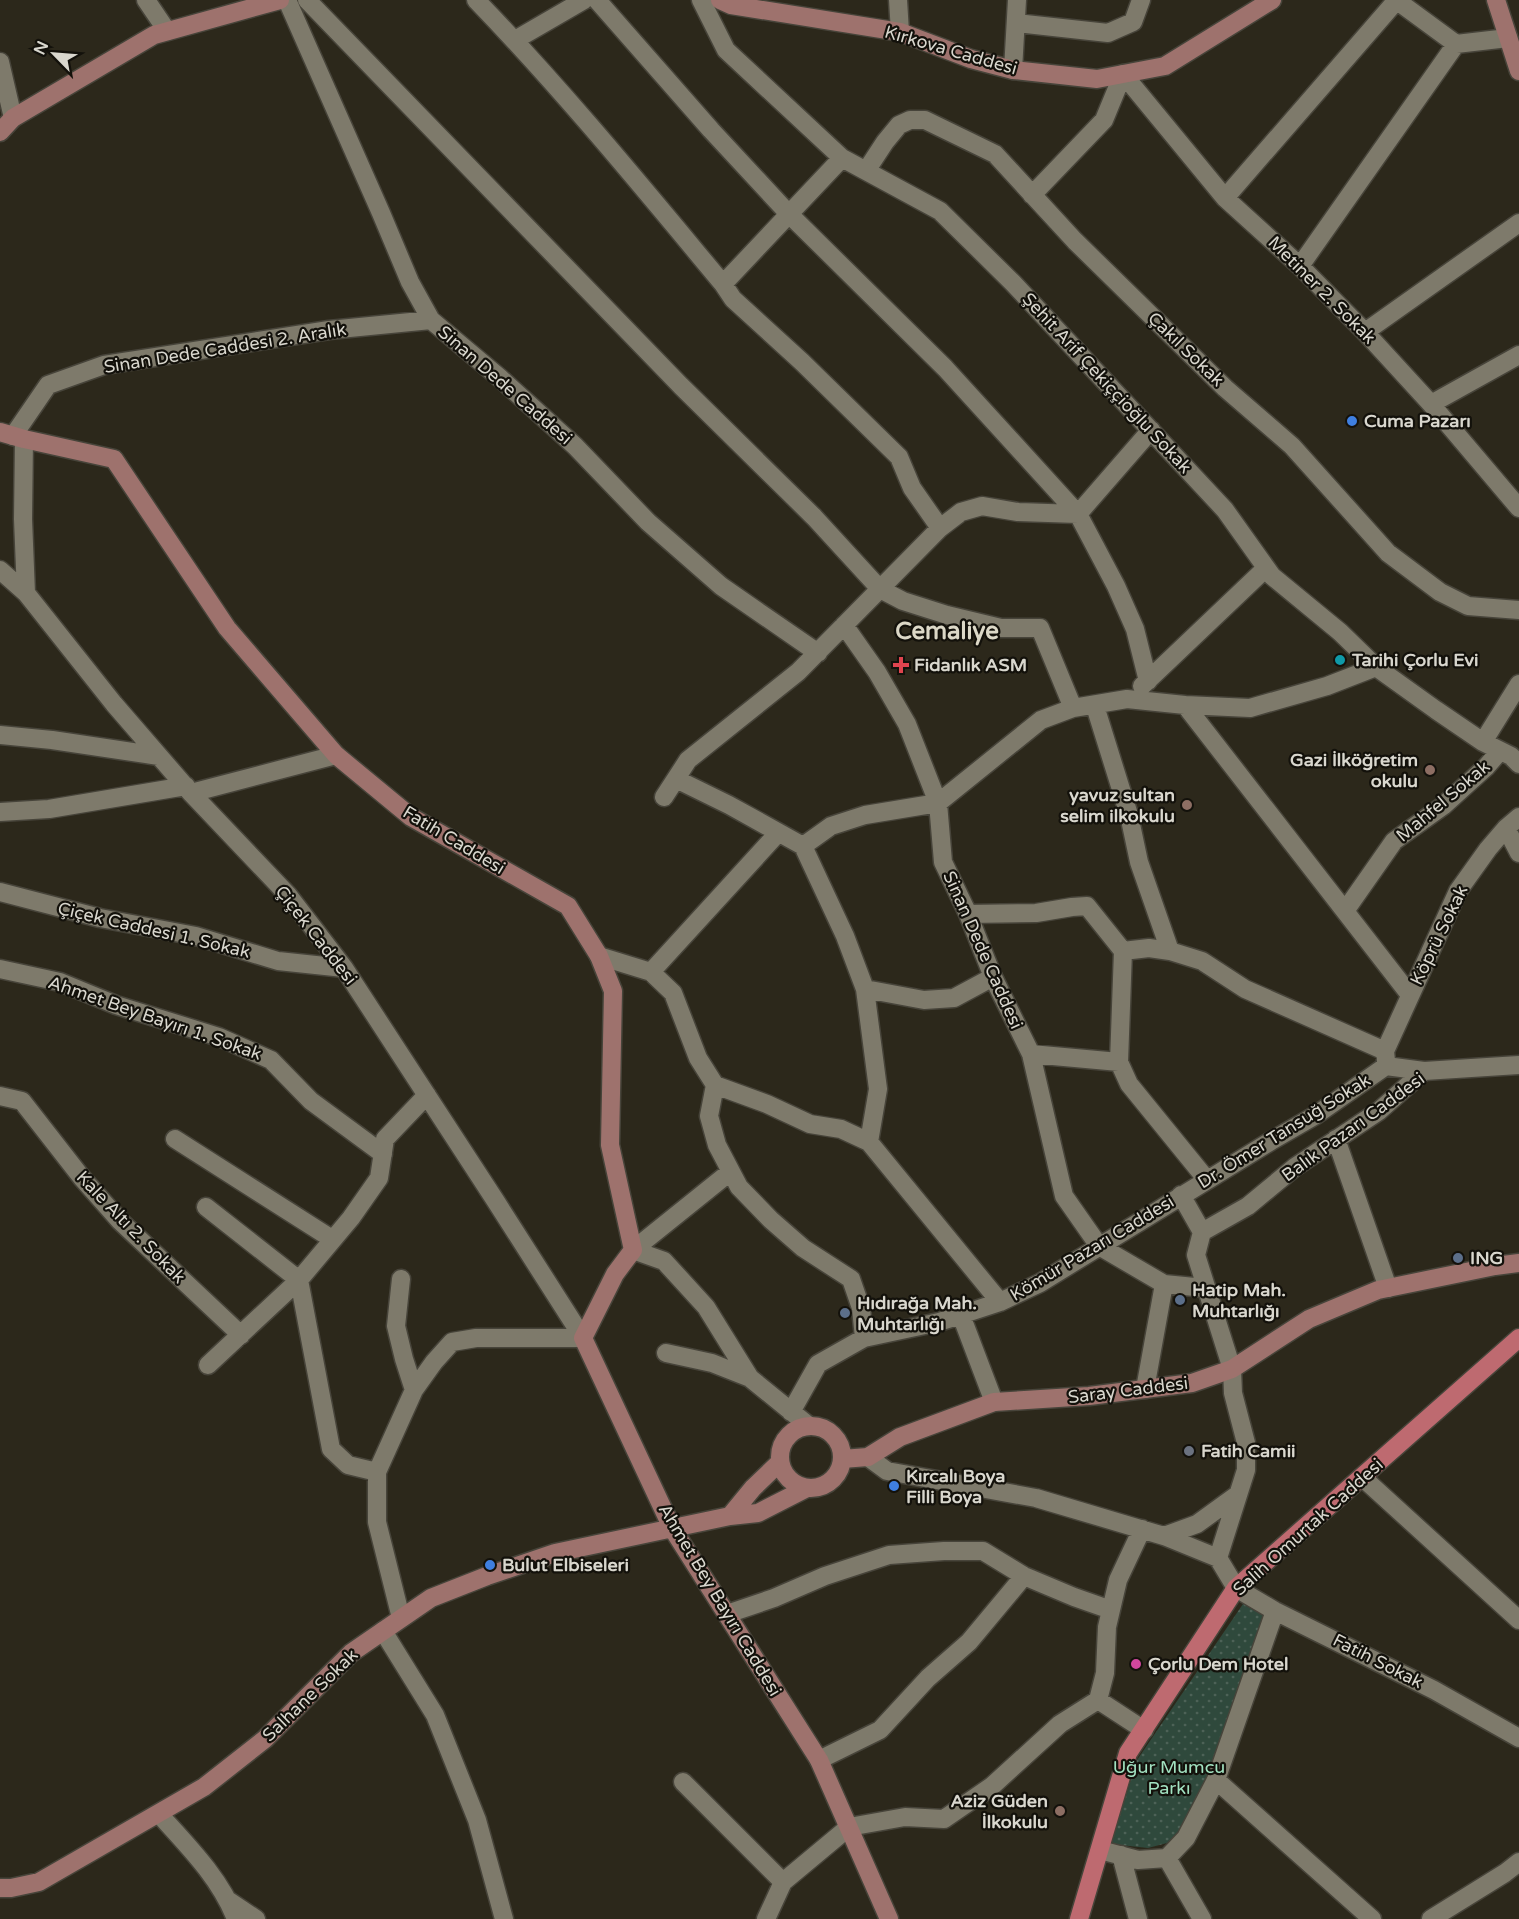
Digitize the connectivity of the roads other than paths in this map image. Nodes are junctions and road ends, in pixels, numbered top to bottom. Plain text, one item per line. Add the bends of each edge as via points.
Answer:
1 (146, 0) edge
2 (280, 0) edge
3 (287, 0) edge
4 (307, 0) edge
5 (476, 0) edge
6 (584, 0) edge
7 (597, 0) edge
8 (701, 0) edge
9 (720, 0) edge
10 (898, 0) edge
11 (1017, 0) edge
12 (1141, 0) edge
13 (1272, 0) edge
14 (1396, 0) edge
15 (1496, 0) edge
16 (248, 4) edge
17 (1016, 23) junction
18 (167, 31) junction
19 (900, 32) junction
20 (1508, 38) junction
21 (515, 40) junction
22 (1456, 44) junction
23 (0, 62) edge
24 (1013, 70) junction
25 (1519, 71) edge
26 (1123, 74) junction
27 (6, 115) edge
28 (0, 132) edge
29 (842, 158) junction
30 (866, 171) junction
31 (1032, 195) junction
32 (1224, 198) junction
33 (788, 213) junction
34 (1519, 223) edge
35 (1300, 266) junction
36 (723, 284) junction
37 (431, 320) junction
38 (1365, 332) junction
39 (1519, 355) edge
40 (1431, 404) junction
41 (1151, 430) junction
42 (12, 436) edge
43 (1519, 508) edge
44 (1078, 514) junction
45 (940, 528) junction
46 (1266, 568) junction
47 (0, 570) edge
48 (880, 589) junction
49 (26, 593) junction
50 (1519, 610) edge
51 (844, 625) junction
52 (818, 653) junction
53 (1376, 667) junction
54 (1148, 681) junction
55 (1518, 688) edge
56 (1127, 699) junction
57 (1095, 705) junction
58 (1185, 705) junction
59 (1073, 708) junction
60 (0, 735) edge
61 (1483, 742) junction
62 (1500, 751) junction
63 (336, 755) junction
64 (159, 756) junction
65 (1519, 764) edge
66 (676, 779) junction
67 (188, 789) junction
68 (664, 797) dead end
69 (938, 803) junction
70 (0, 812) edge
71 (1513, 823) edge
72 (778, 833) junction
73 (803, 846) junction
74 (1519, 853) edge
75 (0, 892) edge
76 (1345, 911) junction
77 (968, 914) junction
78 (1123, 951) junction
79 (1170, 951) junction
80 (599, 956) junction
81 (344, 968) junction
82 (0, 969) edge
83 (651, 972) junction
84 (993, 976) junction
85 (865, 989) junction
86 (1410, 995) junction
87 (1031, 1054) junction
88 (1385, 1059) junction
89 (1119, 1062) junction
90 (1519, 1065) edge
91 (1424, 1071) junction
92 (715, 1085) junction
93 (427, 1095) junction
94 (0, 1096) edge
95 (176, 1139) dead end
96 (1336, 1139) junction
97 (869, 1142) junction
98 (383, 1154) junction
99 (730, 1172) junction
100 (1207, 1180) junction
101 (1181, 1195) junction
102 (206, 1207) dead end
103 (1202, 1232) junction
104 (332, 1239) junction
105 (1099, 1246) junction
106 (633, 1250) junction
107 (1519, 1263) edge
108 (401, 1278) dead end
109 (299, 1280) junction
110 (1164, 1284) junction
111 (1205, 1288) junction
112 (1388, 1288) junction
113 (1000, 1302) junction
114 (961, 1315) junction
115 (241, 1335) junction
116 (583, 1338) junction
117 (864, 1338) junction
118 (1519, 1338) edge
119 (666, 1353) dead end
120 (208, 1365) dead end
121 (1232, 1369) junction
122 (750, 1378) junction
123 (1145, 1389) junction
124 (414, 1390) junction
125 (994, 1402) junction
126 (791, 1412) junction
127 (809, 1426) junction
128 (868, 1457) junction
129 (842, 1459) junction
130 (780, 1462) junction
131 (377, 1472) junction
132 (1362, 1477) junction
133 (807, 1488) junction
134 (1237, 1495) junction
135 (730, 1516) junction
136 (672, 1528) junction
137 (1142, 1529) junction
138 (1164, 1536) junction
139 (1218, 1558) junction
140 (1024, 1576) junction
141 (1236, 1588) junction
142 (1111, 1610) junction
143 (1275, 1611) junction
144 (727, 1614) junction
145 (401, 1618) junction
146 (1519, 1620) edge
147 (383, 1631) junction
148 (1098, 1700) junction
149 (1144, 1730) junction
150 (1519, 1738) edge
151 (819, 1760) junction
152 (1216, 1780) junction
153 (683, 1782) dead end
154 (159, 1814) junction
155 (849, 1827) junction
156 (1100, 1850) junction
157 (1121, 1856) junction
158 (1167, 1858) junction
159 (1519, 1862) edge
160 (783, 1882) junction
161 (0, 1888) edge
162 (229, 1901) junction
163 (236, 1919) edge
164 (256, 1919) edge
165 (504, 1919) edge
166 (766, 1919) edge
167 (889, 1919) edge
168 (1079, 1919) edge
169 (1138, 1919) edge
170 (1202, 1919) edge
171 (1372, 1919) edge
172 (1431, 1919) edge

1 - 18 street
2 - 16 street
3 - 37 street, Sinan Dede Caddesi via 410,282
4 - 48 street
5 - 21 street
6 - 21 street
7 - 33 street
8 - 29 street, Şehit Arif Çekiççioğlu Sokak via 726,50
9 - 19 street, Kırkova Caddesi
10 - 19 street
11 - 17 street
12 - 17 street via 1132,22 1108,33
13 - 26 street, Kırkova Caddesi via 1166,66
14 - 22 street
14 - 32 street
15 - 20 street
16 - 18 street
17 - 24 street
18 - 27 street
19 - 24 street, Kırkova Caddesi
20 - 22 street
20 - 25 street
21 - 36 street
22 - 35 street
23 - 27 street
24 - 26 street, Kırkova Caddesi via 1096,79
26 - 31 street via 1104,120
26 - 32 street, Metiner 2. Sokak
27 - 28 street
29 - 30 street, Şehit Arif Çekiççioğlu Sokak
29 - 33 street
30 - 31 street, Çakıl Sokak via 899,125 925,120 994,154
30 - 41 street, Şehit Arif Çekiççioğlu Sokak via 940,211
31 - 50 street, Çakıl Sokak via 1217,380 1292,446 1388,553 1440,592 1468,606
32 - 35 street, Metiner 2. Sokak
33 - 36 street
33 - 44 street via 945,368
34 - 38 street
35 - 38 street, Metiner 2. Sokak
36 - 45 street via 733,299 899,457 912,488
37 - 42 street, Sinan Dede Caddesi 2. Aralık via 329,330 104,365 48,385
37 - 52 street, Sinan Dede Caddesi via 501,378 575,446 648,522 721,586
38 - 40 street, Metiner 2. Sokak
39 - 40 street
40 - 43 street, Metiner 2. Sokak
41 - 44 street
41 - 46 street, Şehit Arif Çekiççioğlu Sokak via 1225,510
42 - 49 street via 23,519
42 - 63 street, Fatih Caddesi via 114,459 227,628
44 - 45 street via 982,506 961,512
44 - 54 street via 1135,629
45 - 48 street
46 - 53 street, Şehit Arif Çekiççioğlu Sokak
46 - 54 street
47 - 49 street, Çiçek Caddesi
48 - 51 street
48 - 59 street via 903,602 947,615 1001,628 1040,628
49 - 64 street, Çiçek Caddesi
51 - 52 street
51 - 69 street, Sinan Dede Caddesi via 907,724
52 - 66 street via 688,760
53 - 58 street via 1250,708
53 - 61 street, Şehit Arif Çekiççioğlu Sokak
54 - 56 street
55 - 61 street
56 - 57 street
56 - 58 street
57 - 59 street
57 - 79 street via 1129,815 1139,862
58 - 76 street
59 - 69 street via 1041,720
60 - 64 street
61 - 62 street, Şehit Arif Çekiççioğlu Sokak
62 - 65 street, Şehit Arif Çekiççioğlu Sokak
62 - 76 street, Mahfel Sokak via 1443,806 1394,841
63 - 67 street
63 - 80 street, Fatih Caddesi via 411,816 568,906
64 - 67 street, Çiçek Caddesi
66 - 68 street
66 - 72 street
67 - 70 street
67 - 81 street, Çiçek Caddesi via 288,895
69 - 73 street via 865,815 831,826
69 - 77 street, Sinan Dede Caddesi via 943,862
71 - 74 street
71 - 86 street, Köprü Sokak via 1488,849 1458,891
72 - 73 street
72 - 83 street
73 - 85 street
75 - 81 street, Çiçek Caddesi 1. Sokak via 100,918 196,936 278,961
76 - 86 street
77 - 78 street via 1036,913 1086,906
77 - 84 street, Sinan Dede Caddesi
78 - 79 street
78 - 89 street
79 - 88 street via 1202,961 1245,989
80 - 83 street
80 - 106 street, Fatih Caddesi via 613,991 610,1145
81 - 93 street, Çiçek Caddesi
82 - 98 street, Ahmet Bey Bayırı 1. Sokak via 60,982 117,1005 219,1037 271,1060 311,1101
83 - 92 street via 673,993 698,1058
84 - 85 street via 954,998 924,1000
84 - 87 street, Sinan Dede Caddesi
85 - 97 street via 878,1089
86 - 88 street, Köprü Sokak
87 - 89 street
87 - 105 street, Sinan Dede Caddesi via 1064,1196
88 - 91 street
88 - 100 street, Dr. Ömer Tansuğ Sokak via 1316,1115
89 - 100 street via 1129,1084
90 - 91 street, Balık Pazarı Caddesi
91 - 96 street, Balık Pazarı Caddesi via 1379,1111
92 - 97 street via 810,1124 841,1128
92 - 99 street via 710,1116 717,1145
93 - 98 street via 385,1140
93 - 116 street, Çiçek Caddesi
94 - 115 street, Kale Altı 2. Sokak via 22,1101 120,1221
95 - 104 street
96 - 103 street, Balık Pazarı Caddesi via 1248,1206
96 - 112 street
97 - 113 street
98 - 104 street via 379,1178
99 - 106 street
99 - 117 street via 771,1220 803,1248 851,1279 861,1308
100 - 101 street, Dr. Ömer Tansuğ Sokak
101 - 103 street
101 - 105 street, Kömür Pazarı Caddesi
102 - 109 street
103 - 111 street via 1196,1255
104 - 109 street
105 - 110 street
105 - 113 street, Kömür Pazarı Caddesi
106 - 116 street via 615,1274
106 - 122 street via 664,1261 706,1308
107 - 112 street, Saray Caddesi
108 - 124 street via 396,1326
109 - 115 street
109 - 131 street via 331,1449 348,1466
110 - 111 street
110 - 123 street
111 - 121 street
112 - 121 street, Saray Caddesi via 1310,1319
113 - 114 street, Kömür Pazarı Caddesi
114 - 117 street, Kömür Pazarı Caddesi
114 - 125 street
115 - 120 street
116 - 124 street via 476,1338 453,1342
116 - 136 street, Ahmet Bey Bayırı Caddesi
117 - 126 street, Kömür Pazarı Caddesi via 819,1364
118 - 132 main road, Salih Omurtak Caddesi
119 - 122 street via 712,1363
121 - 123 street, Saray Caddesi via 1192,1383
121 - 134 street via 1233,1393 1246,1443 1246,1470
122 - 126 street
123 - 125 street, Saray Caddesi
124 - 131 street
125 - 128 street, Saray Caddesi via 900,1437
126 - 127 street
127 - 129 street via 819,1427 836,1439
127 - 130 street via 790,1434 783,1443
128 - 129 street
128 - 137 street via 888,1470 1036,1498
129 - 133 street via 834,1478 817,1488
130 - 133 street via 789,1480
130 - 135 street
131 - 145 street via 377,1521
132 - 141 main road, Salih Omurtak Caddesi
132 - 146 street
133 - 135 street via 758,1513
134 - 138 street via 1197,1524
134 - 139 street
135 - 136 street
136 - 144 street, Ahmet Bey Bayırı Caddesi
136 - 145 street, Salhane Sokak via 555,1553 496,1572 431,1598
137 - 138 street
137 - 142 street via 1118,1580
138 - 139 street
139 - 141 street
140 - 142 street
140 - 144 street via 983,1551 889,1555
140 - 151 street via 969,1642 928,1678 880,1730
141 - 143 street, Fatih Sokak
141 - 149 main road, Salih Omurtak Caddesi
142 - 148 street via 1105,1673
143 - 150 street, Fatih Sokak via 1434,1690
143 - 152 street
144 - 151 street, Ahmet Bey Bayırı Caddesi
145 - 147 street, Salhane Sokak
147 - 154 street, Salhane Sokak via 351,1653 265,1739 204,1786
147 - 165 street via 435,1715 477,1820
148 - 149 street
148 - 155 street via 1060,1724 992,1786 944,1819 905,1817
149 - 156 main road, Salih Omurtak Caddesi via 1128,1753
151 - 155 street, Ahmet Bey Bayırı Caddesi
152 - 158 street via 1186,1838
152 - 171 street
153 - 160 street
154 - 161 street, Salhane Sokak via 39,1882
154 - 162 street via 207,1868
155 - 160 street
155 - 167 street, Ahmet Bey Bayırı Caddesi
156 - 157 street
156 - 168 main road, Salih Omurtak Caddesi
157 - 158 street via 1138,1860
157 - 169 street
158 - 170 street
159 - 172 street
160 - 166 street
162 - 163 street
162 - 164 street

